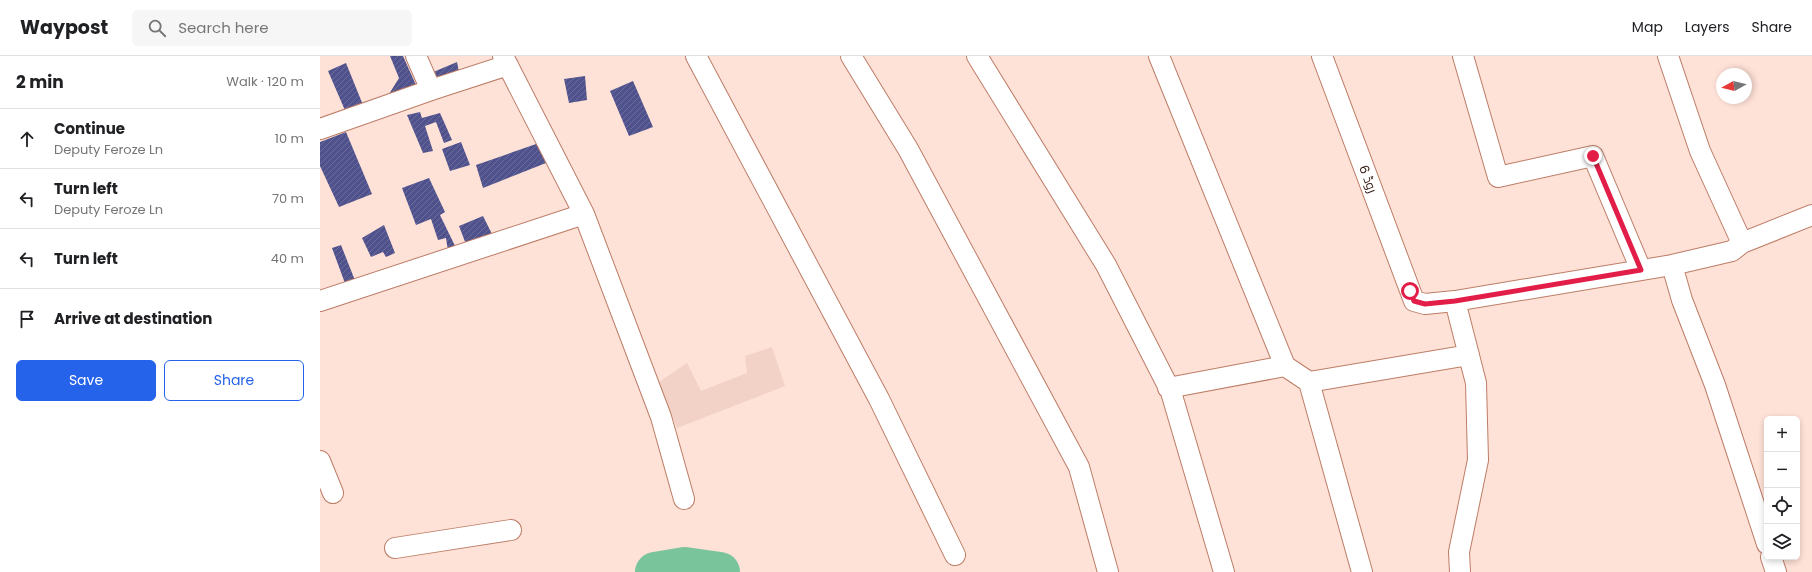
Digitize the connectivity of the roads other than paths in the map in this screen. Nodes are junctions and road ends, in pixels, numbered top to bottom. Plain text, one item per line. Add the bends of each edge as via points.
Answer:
1 (416, 56) edge
2 (696, 56) edge
3 (851, 56) edge
4 (977, 56) edge
5 (1159, 56) edge
6 (1322, 56) edge
7 (1463, 56) edge
8 (1668, 56) edge
9 (506, 61) edge
10 (431, 90) junction
11 (320, 128) edge
12 (584, 214) junction
13 (1812, 215) edge
14 (1742, 243) junction
15 (1672, 265) junction
16 (1641, 270) junction
17 (320, 301) edge
18 (1455, 301) junction
19 (1469, 355) junction
20 (1284, 366) junction
21 (1309, 382) junction
22 (1168, 388) junction
23 (320, 461) edge
24 (333, 493) dead end
25 (684, 499) dead end
26 (511, 530) dead end
27 (1764, 535) edge
28 (395, 548) dead end
29 (955, 555) dead end
30 (1772, 560) edge
31 (1108, 572) edge
32 (1224, 572) edge
33 (1362, 572) edge
34 (1460, 572) edge
35 (1776, 572) edge

1 - 10 street
2 - 29 street via 880,399
3 - 31 street via 908,149 1079,467
4 - 22 street via 1106,265
5 - 20 street
6 - 18 street, روڈ 6 via 1414,301 1425,304
7 - 16 street via 1498,177 1593,156
8 - 14 street via 1700,151
9 - 10 street
9 - 12 street
10 - 11 street
12 - 17 street
12 - 25 street via 661,417
13 - 14 street
14 - 15 street via 1732,251
15 - 16 street
15 - 27 street
16 - 18 street
18 - 19 street
19 - 21 street
19 - 34 street via 1476,383 1478,460 1459,552
20 - 21 street
20 - 22 street
21 - 33 street
22 - 32 street
23 - 24 street
26 - 28 street
30 - 35 street

